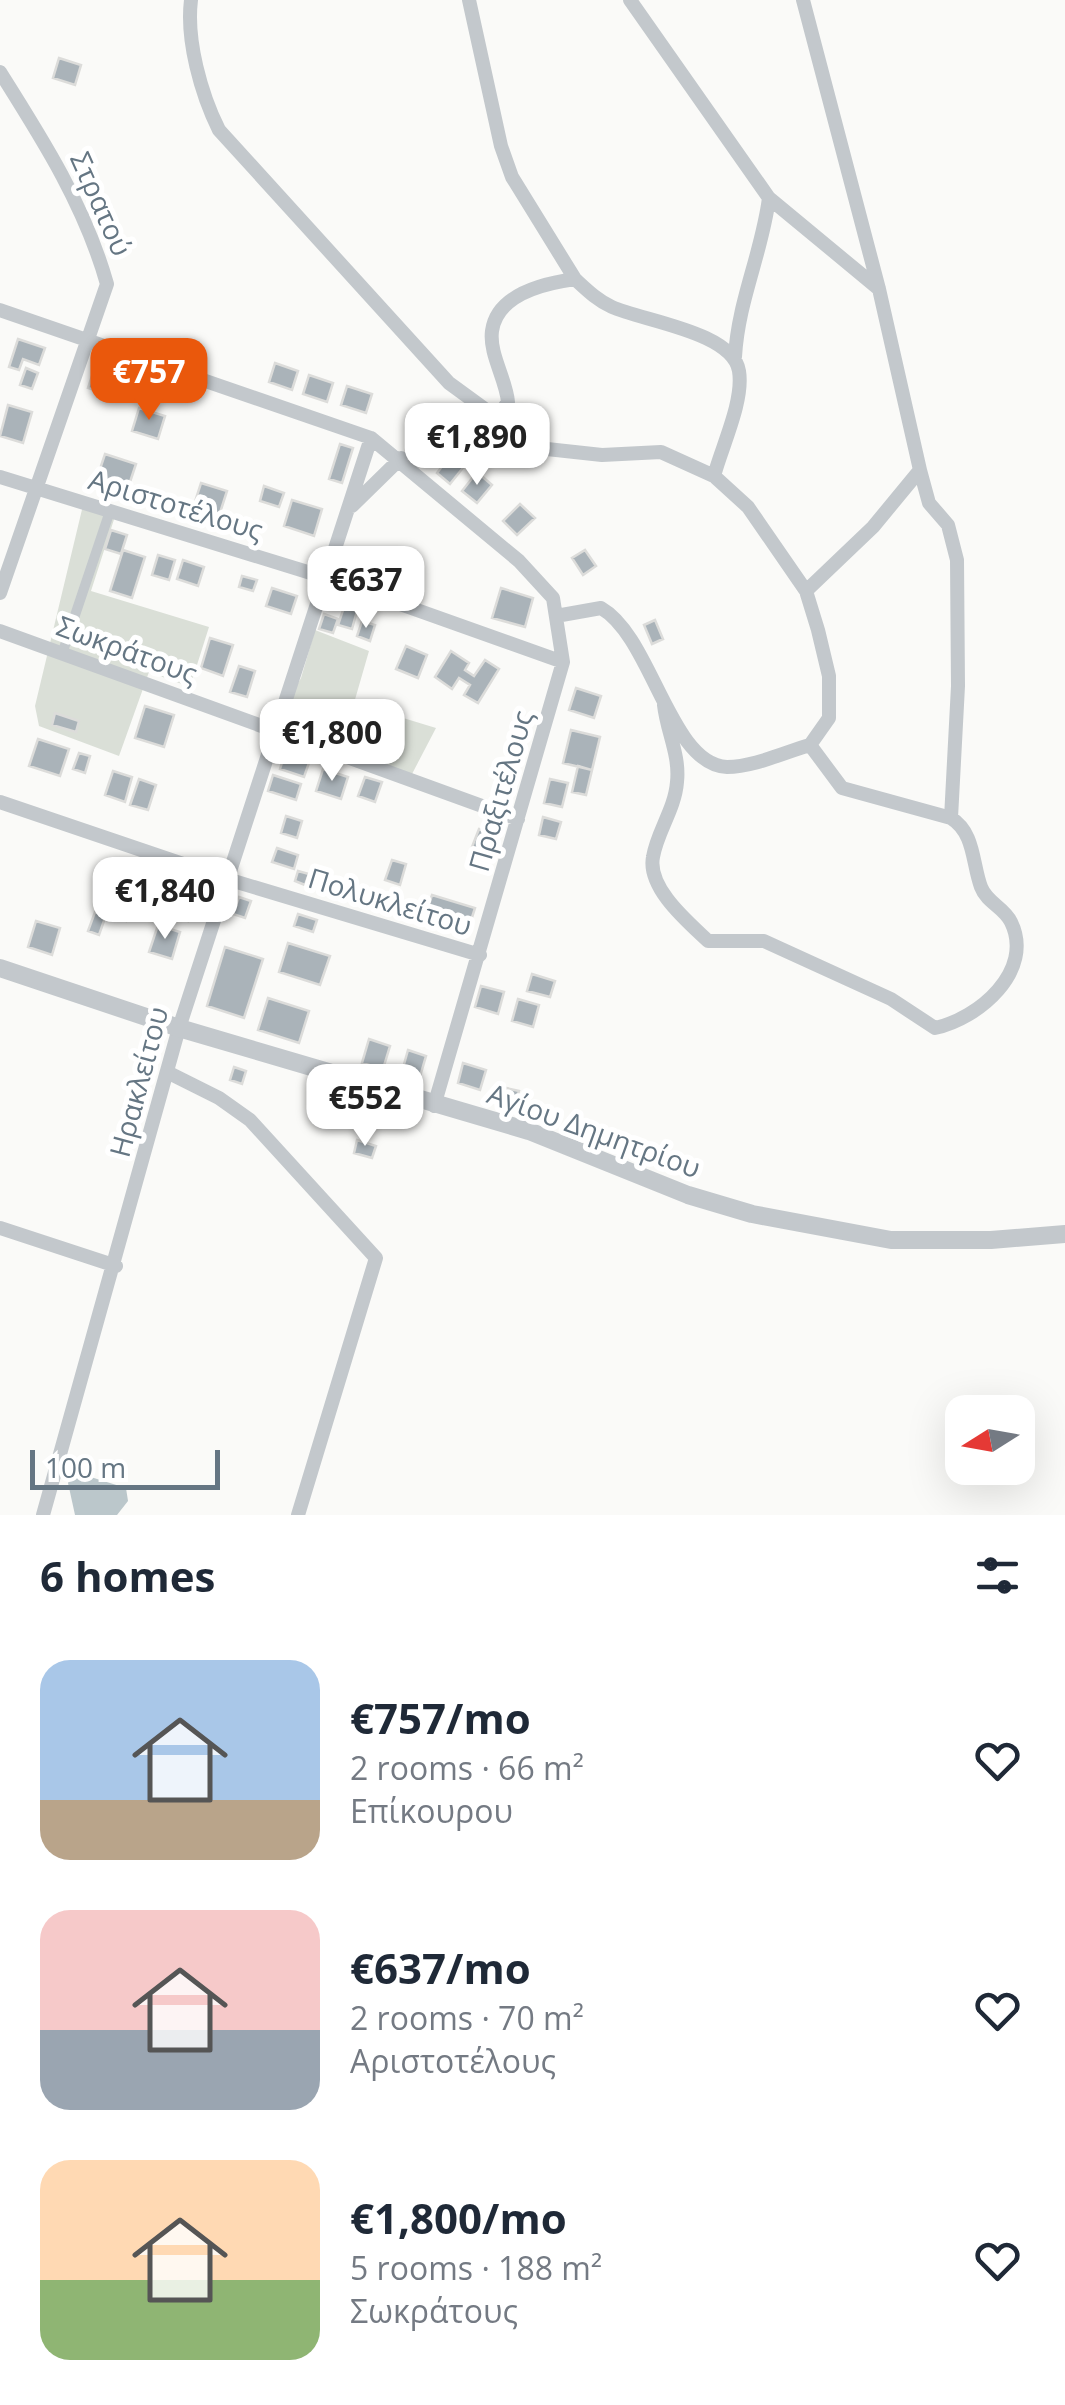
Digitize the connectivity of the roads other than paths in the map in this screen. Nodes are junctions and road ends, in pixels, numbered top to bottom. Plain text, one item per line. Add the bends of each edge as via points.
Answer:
1 (191, 0) edge
2 (469, 0) edge
3 (630, 0) edge
4 (804, 0) edge
5 (0, 72) edge
6 (769, 198) junction
7 (575, 279) junction
8 (879, 289) junction
9 (0, 310) edge
10 (90, 340) junction
11 (735, 357) junction
12 (497, 418) junction
13 (371, 438) junction
14 (400, 458) junction
15 (920, 470) junction
16 (714, 476) junction
17 (0, 477) edge
18 (35, 489) junction
19 (351, 506) junction
20 (110, 511) junction
21 (327, 578) junction
22 (806, 591) junction
23 (0, 593) edge
24 (556, 616) junction
25 (0, 631) edge
26 (62, 654) junction
27 (564, 662) junction
28 (664, 695) junction
29 (276, 732) junction
30 (810, 745) junction
31 (0, 802) edge
32 (951, 818) junction
33 (518, 819) junction
34 (227, 880) junction
35 (480, 955) junction
36 (1, 968) edge
37 (179, 1028) junction
38 (167, 1072) junction
39 (434, 1106) junction
40 (0, 1228) edge
41 (1065, 1234) edge
42 (116, 1266) junction
43 (43, 1515) edge
44 (298, 1515) edge

1 - 12 street via 194,44 219,130 449,383
2 - 7 street via 512,177
3 - 6 street
4 - 8 street
5 - 10 street, Στρατού via 42,135 95,240 107,284
6 - 8 street
6 - 11 street via 764,242 737,312
7 - 11 street via 616,309 710,340
7 - 12 street via 545,283 499,314 492,332 508,402
8 - 15 street
9 - 10 street
10 - 13 street
10 - 18 street, Στρατού
11 - 16 street via 740,374
12 - 16 street via 548,450 661,452
13 - 14 street
13 - 19 street, Ηρακλείτου
14 - 19 street
14 - 24 street via 519,561 553,598
15 - 22 street
15 - 32 street via 957,560
16 - 22 street via 748,506
17 - 18 street, Αριστοτέλους
18 - 20 street, Αριστοτέλους
18 - 23 street, Στρατού
19 - 21 street, Ηρακλείτου
20 - 21 street, Αριστοτέλους
20 - 26 street
21 - 27 street, Αριστοτέλους
21 - 29 street, Ηρακλείτου
22 - 30 street via 828,676 829,718
24 - 27 street
24 - 28 street via 601,608 616,616
25 - 26 street, Σωκράτους
26 - 29 street, Σωκράτους
27 - 33 street, Πραξιτέλους
28 - 30 street via 686,744 705,760 726,767
28 - 32 street via 678,785 652,859 656,880 683,917 708,941 764,941 891,999 935,1028 994,998 1011,971 1015,946 1012,923 987,899 965,834
29 - 33 street, Σωκράτους
29 - 34 street, Ηρακλείτου
30 - 32 street via 842,788
31 - 34 street, Πολυκλείτου
33 - 35 street, Πραξιτέλους
34 - 35 street, Πολυκλείτου
34 - 37 street, Ηρακλείτου
35 - 39 street, Πραξιτέλους
36 - 37 street, Αγίου Δημητρίου
37 - 38 street, Ηρακλείτου
37 - 39 street, Αγίου Δημητρίου
38 - 42 street, Ηρακλείτου
38 - 44 street via 250,1120 376,1258
39 - 41 street, Αγίου Δημητρίου via 529,1132 688,1195 831,1232 933,1242
40 - 42 street
42 - 43 street, Ηρακλείτου

